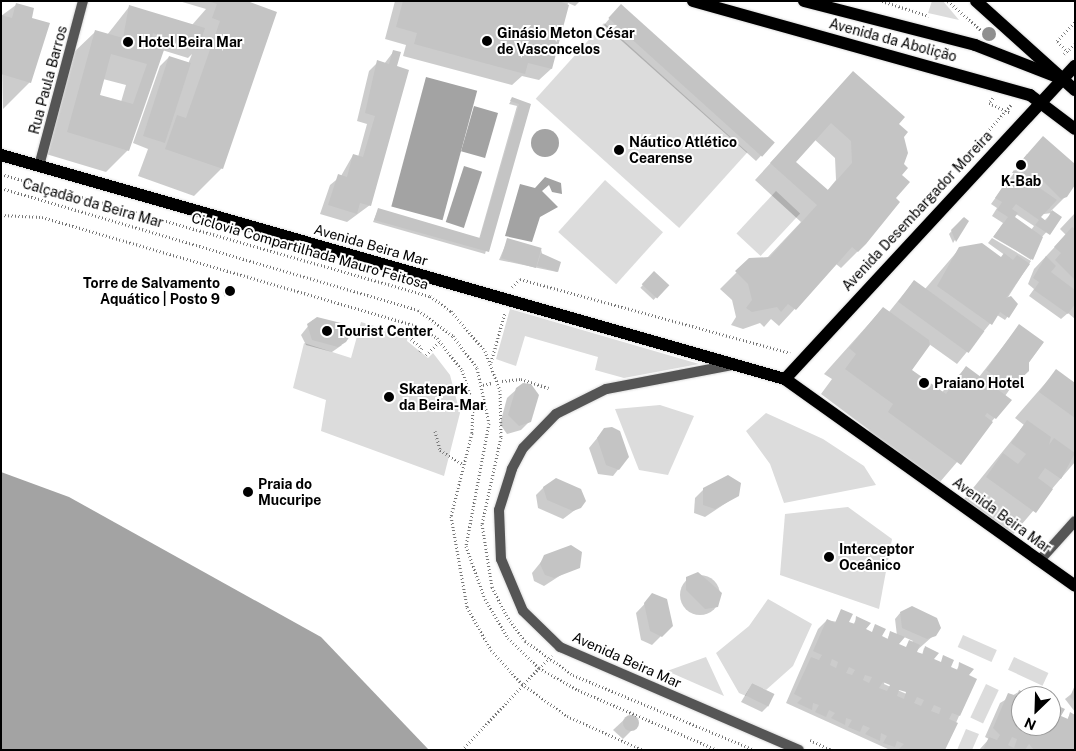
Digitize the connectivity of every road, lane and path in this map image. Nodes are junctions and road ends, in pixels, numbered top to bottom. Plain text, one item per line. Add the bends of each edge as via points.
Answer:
1 (83, 1) edge
2 (693, 1) edge
3 (804, 1) edge
4 (882, 1) edge
5 (948, 1) edge
6 (976, 1) edge
7 (937, 18) dead end
8 (1075, 22) edge
9 (964, 26) dead end
10 (1075, 44) edge
11 (1067, 50) junction
12 (1060, 57) dead end
13 (1074, 61) edge
14 (1062, 79) junction
15 (1075, 90) edge
16 (1041, 100) junction
17 (989, 102) dead end
18 (1006, 109) junction
19 (1010, 113) dead end
20 (1075, 129) edge
21 (1, 155) edge
22 (39, 166) junction
23 (1, 174) edge
24 (16, 186) dead end
25 (1, 188) edge
26 (14, 192) junction
27 (50, 196) dead end
28 (49, 202) junction
29 (1, 215) edge
30 (901, 229) dead end
31 (512, 286) dead end
32 (506, 309) dead end
33 (416, 327) junction
34 (440, 341) junction
35 (798, 347) dead end
36 (420, 351) dead end
37 (426, 355) dead end
38 (491, 362) junction
39 (733, 364) junction
40 (785, 378) junction
41 (502, 381) dead end
42 (492, 383) dead end
43 (483, 385) junction
44 (549, 388) dead end
45 (435, 431) dead end
46 (462, 464) junction
47 (1075, 521) edge
48 (1040, 560) junction
49 (1075, 586) edge
50 (560, 647) junction
51 (548, 660) junction
52 (539, 668) junction
53 (522, 684) junction
54 (804, 738) dead end
55 (462, 750) edge
56 (643, 750) edge
57 (717, 750) edge
58 (755, 750) edge
59 (799, 750) edge
60 (832, 750) edge

1 - 22 street, Rua Paula Barros
2 - 16 main road, Avenida da Abolição via 942,68
3 - 14 main road, Avenida da Abolição via 975,45
4 - 7 path
5 - 9 path via 982,31
6 - 14 main road
8 - 11 path via 1057,42
10 - 11 path
11 - 12 path
11 - 13 path
13 - 14 main road, Avenida Desembargador Moreira
14 - 15 main road, Avenida da Abolição
14 - 16 main road, Avenida Desembargador Moreira
16 - 20 main road, Avenida da Abolição
16 - 40 main road, Avenida Desembargador Moreira
17 - 18 path
18 - 19 path
18 - 30 path
21 - 22 main road, Avenida Beira Mar
22 - 39 main road, Avenida Beira Mar
23 - 38 path, Ciclovia Compartilhada Mauro Feitosa via 430,296 475,336
24 - 26 path
25 - 26 path, Calçadão da Beira Mar
26 - 28 path, Calçadão da Beira Mar
27 - 28 path
28 - 43 path, Calçadão da Beira Mar via 418,310 465,349
29 - 33 path via 42,217
31 - 35 path via 520,279 776,353 792,353
32 - 38 path
33 - 34 path
33 - 36 path via 410,339 422,348
34 - 37 path
34 - 46 path via 462,370 473,404 472,433
38 - 51 path, Ciclovia Compartilhada Mauro Feitosa via 503,414 497,461 485,500 484,554 492,587 506,615 525,641
39 - 40 main road, Avenida Beira Mar
39 - 50 street, Avenida Beira Mar via 606,389 556,414 523,448 499,510 501,559 523,611
40 - 48 main road, Avenida Beira Mar
41 - 44 path via 521,379
42 - 43 path
43 - 52 path, Calçadão da Beira Mar via 489,423 466,546 485,599 508,638
45 - 46 path via 440,450
46 - 53 path via 451,516 459,578 467,607 491,650
47 - 48 street
48 - 49 main road, Avenida Beira Mar
50 - 51 path
50 - 59 street, Avenida Beira Mar
51 - 52 path
51 - 58 path, Ciclovia Compartilhada Mauro Feitosa via 573,675
52 - 53 path
52 - 57 path, Calçadão da Beira Mar via 578,690
53 - 55 path
53 - 56 path via 567,716
54 - 60 path

